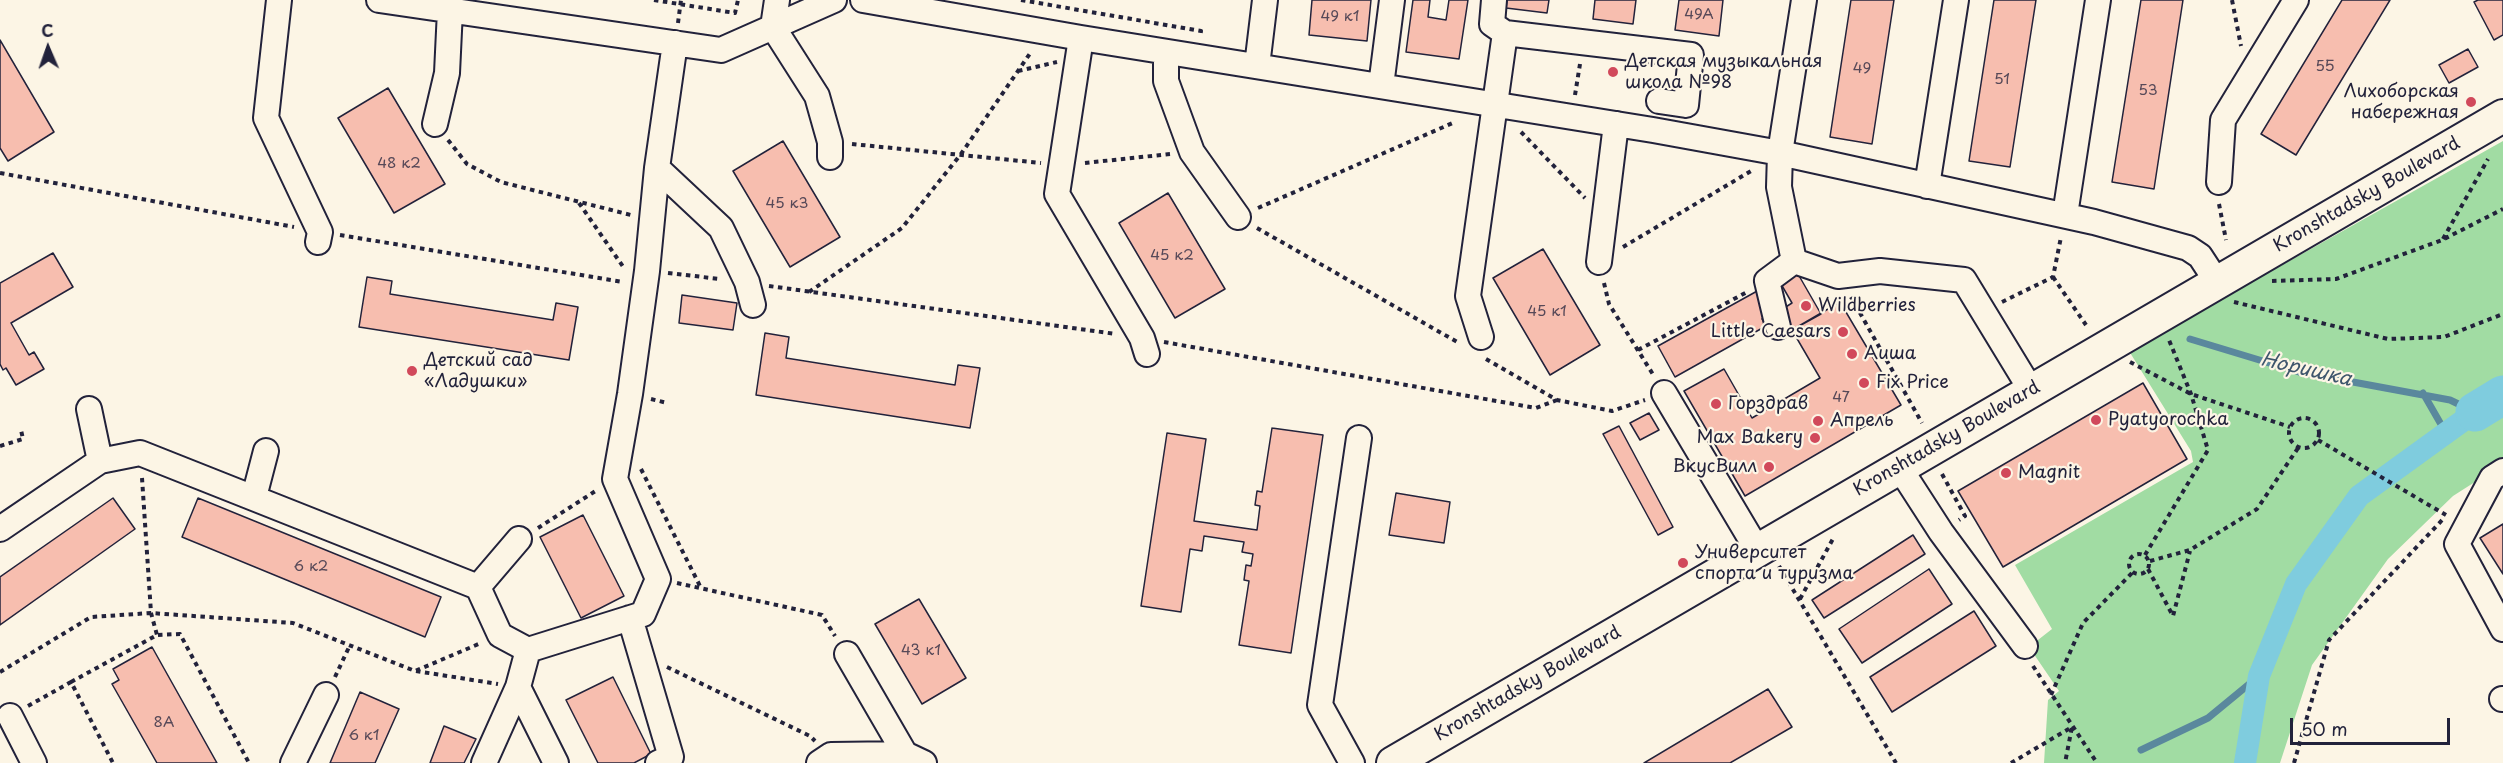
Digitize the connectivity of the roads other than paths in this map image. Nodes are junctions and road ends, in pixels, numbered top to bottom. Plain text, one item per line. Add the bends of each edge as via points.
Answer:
1 (279, 0) edge
2 (379, 0) edge
3 (777, 0) edge
4 (834, 0) edge
5 (863, 0) edge
6 (1265, 0) edge
7 (1392, 0) edge
8 (1494, 0) edge
9 (1804, 0) edge
10 (1956, 0) edge
11 (2098, 0) edge
12 (2296, 0) edge
13 (450, 10) junction
14 (773, 27) junction
15 (1505, 33) junction
16 (675, 43) junction
17 (1079, 47) junction
18 (1166, 52) junction
19 (1257, 66) junction
20 (1381, 86) junction
21 (1659, 101) dead end
22 (1495, 104) junction
23 (2503, 116) edge
24 (435, 124) road end
25 (1616, 124) junction
26 (830, 150) road end
27 (1780, 153) junction
28 (657, 168) junction
29 (2219, 182) road end
30 (1927, 186) junction
31 (2065, 215) junction
32 (1238, 217) road end
33 (319, 237) road end
34 (1794, 261) junction
35 (1599, 262) road end
36 (2224, 292) junction
37 (753, 305) dead end
38 (1778, 327) dead end
39 (1145, 346) road end
40 (1474, 346) road end
41 (2031, 390) junction
42 (1664, 393) road end
43 (89, 409) dead end
44 (1359, 438) dead end
45 (266, 451) dead end
46 (100, 461) junction
47 (1899, 467) junction
48 (2503, 471) edge
49 (254, 497) junction
50 (0, 529) edge
51 (519, 539) road end
52 (1767, 557) junction
53 (478, 587) junction
54 (630, 618) junction
55 (2503, 629) edge
56 (2025, 646) road end
57 (528, 650) junction
58 (847, 654) road end
59 (518, 687) junction
60 (326, 695) road end
61 (10, 716) road end
62 (825, 759) edge
63 (914, 759) edge
64 (34, 763) edge
65 (293, 763) edge
66 (484, 763) edge
67 (556, 763) edge
68 (658, 763) edge
69 (1352, 763) edge
70 (1393, 763) edge

1 - 33 street via 266,118
2 - 13 street
3 - 14 street
4 - 14 street
5 - 17 street
6 - 19 street
7 - 20 street
8 - 15 street via 1492,24
9 - 27 street
10 - 30 street
11 - 31 street
12 - 29 street via 2223,120
13 - 16 street
13 - 24 street via 447,73
14 - 16 street via 721,50
14 - 26 street via 817,96
15 - 21 street via 1692,55 1686,105
15 - 22 street
16 - 28 street
17 - 18 street
17 - 39 street via 1057,194
18 - 19 street
18 - 32 street via 1166,81 1192,152
19 - 20 street
20 - 22 street
22 - 25 street
22 - 40 street via 1468,296
23 - 36 main road, Kronshtadsky Boulevard
25 - 27 street
25 - 35 street
27 - 30 street
27 - 34 street via 1779,187
28 - 37 street via 721,228 747,282
28 - 54 street via 630,394 615,479 658,579 643,614
30 - 31 street
31 - 36 street via 2188,248 2200,256
34 - 38 street via 1767,281
34 - 41 street via 1838,276 1880,271 1964,279
36 - 41 main road, Kronshtadsky Boulevard
41 - 47 main road, Kronshtadsky Boulevard
42 - 52 street
43 - 46 street
44 - 69 street via 1320,705
45 - 49 street
46 - 49 street via 140,453
46 - 50 street
47 - 52 main road, Kronshtadsky Boulevard
47 - 56 street via 1941,532
48 - 55 street via 2492,478 2457,544
49 - 53 street
51 - 53 street
52 - 70 main road, Kronshtadsky Boulevard
53 - 57 street via 500,635
54 - 57 street
54 - 68 street via 671,757
57 - 59 street
58 - 63 street
59 - 66 street
59 - 67 street
60 - 65 street
61 - 64 street
62 - 63 street

